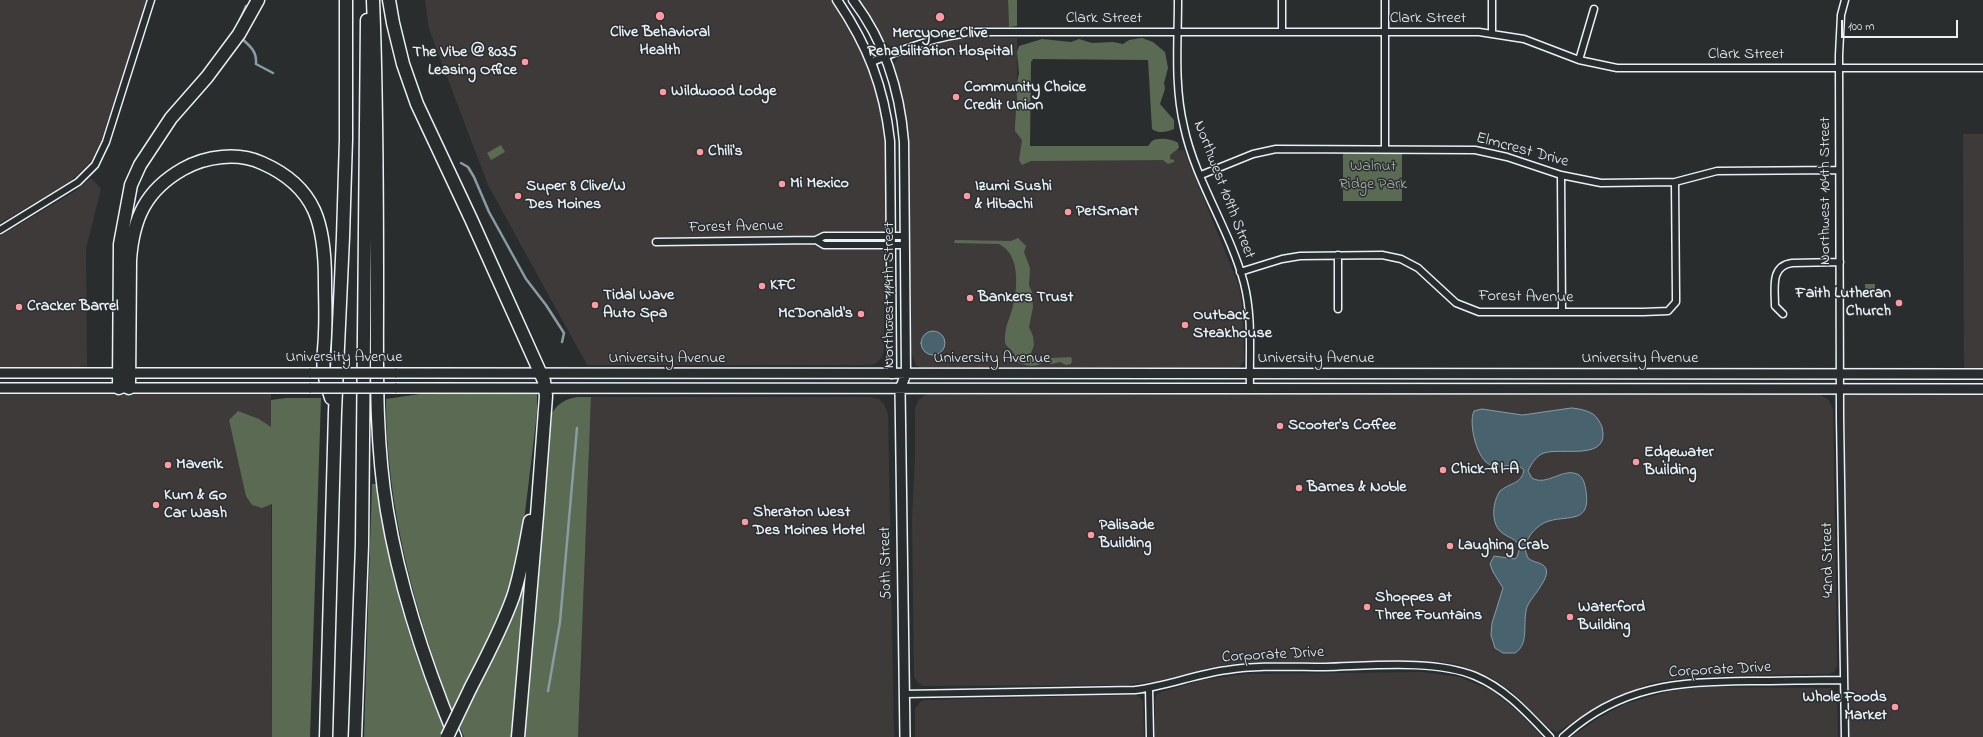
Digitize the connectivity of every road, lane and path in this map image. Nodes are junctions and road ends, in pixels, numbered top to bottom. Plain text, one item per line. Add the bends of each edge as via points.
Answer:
1 (151, 0) edge
2 (258, 0) edge
3 (346, 0) edge
4 (369, 0) edge
5 (373, 0) edge
6 (389, 0) edge
7 (838, 0) edge
8 (853, 0) edge
9 (1178, 0) edge
10 (1282, 0) edge
11 (1385, 0) edge
12 (1492, 0) edge
13 (1845, 0) edge
14 (1594, 9) dead end
15 (1178, 32) junction
16 (1282, 32) junction
17 (1385, 32) junction
18 (1492, 33) junction
19 (885, 57) junction
20 (1579, 60) junction
21 (872, 62) junction
22 (1839, 68) junction
23 (1983, 68) edge
24 (1385, 148) junction
25 (1839, 170) junction
26 (1201, 175) junction
27 (1561, 175) junction
28 (1675, 182) junction
29 (0, 230) edge
30 (891, 236) junction
31 (905, 236) junction
32 (816, 240) junction
33 (656, 242) dead end
34 (891, 245) junction
35 (906, 245) junction
36 (1338, 255) junction
37 (1840, 262) junction
38 (1240, 272) junction
39 (1338, 309) dead end
40 (1562, 312) junction
41 (1783, 314) dead end
42 (124, 372) junction
43 (0, 373) edge
44 (542, 374) junction
45 (892, 374) junction
46 (906, 374) junction
47 (1250, 374) junction
48 (1983, 374) edge
49 (1840, 382) junction
50 (0, 388) edge
51 (124, 388) junction
52 (544, 388) junction
53 (900, 389) junction
54 (1250, 389) junction
55 (1983, 389) edge
56 (335, 412) junction
57 (541, 448) junction
58 (1844, 680) junction
59 (1149, 688) junction
60 (904, 694) junction
61 (326, 737) edge
62 (355, 737) edge
63 (447, 737) edge
64 (455, 737) edge
65 (518, 737) edge
66 (904, 737) edge
67 (1150, 737) edge
68 (1550, 737) edge
69 (1563, 737) edge
70 (1845, 737) edge

1 - 29 street via 106,142 95,165 78,182
2 - 42 highway via 239,34 212,71 171,118 130,185 120,244
3 - 56 highway via 345,192
4 - 62 highway via 366,34 367,168 362,545
5 - 64 highway via 377,159 377,359 386,509 400,576 424,657
6 - 44 highway via 403,64 417,104
7 - 21 street, Northwest 114th Street
8 - 19 street, Northwest 114th Street via 874,31
9 - 15 street, Northwest 109th Street
10 - 16 street
11 - 17 street
12 - 18 street
13 - 22 street, Northwest 104th Street via 1841,15
14 - 20 street
15 - 16 street, Clark Street
15 - 19 street, Clark Street via 977,32 920,42
15 - 26 street, Northwest 109th Street via 1180,111
16 - 17 street, Clark Street
17 - 18 street, Clark Street
17 - 24 street
18 - 20 street, Clark Street via 1524,39
19 - 21 street, Clark Street
19 - 31 street, Northwest 114th Street via 896,87 902,122
20 - 22 street, Clark Street via 1617,68
21 - 30 street, Northwest 114th Street via 882,90 890,141
22 - 23 street, Clark Street
22 - 25 street, Northwest 104th Street
24 - 26 street, Elmcrest Drive via 1268,149
24 - 27 street, Elmcrest Drive via 1475,150 1496,154
25 - 28 street, Elmcrest Drive via 1717,171
25 - 37 street, Northwest 104th Street
26 - 38 street, Northwest 109th Street
27 - 28 street, Elmcrest Drive via 1601,183
27 - 40 street
28 - 40 street, Forest Avenue via 1676,302 1668,311
30 - 31 street, Forest Avenue
30 - 32 street, Forest Avenue via 824,236
30 - 34 street, Northwest 114th Street
31 - 35 street, Northwest 114th Street
32 - 33 street, Forest Avenue
32 - 34 street, Forest Avenue via 824,245
34 - 35 street, Forest Avenue
34 - 45 street, Northwest 114th Street
35 - 46 street, Northwest 114th Street
36 - 38 street, Forest Avenue via 1282,259
36 - 39 street
36 - 40 street, Forest Avenue via 1382,255 1401,259 1418,268 1456,303 1479,312
37 - 41 street via 1792,262 1780,268 1775,279 1775,306
37 - 49 street, Northwest 104th Street
38 - 47 street, Northwest 109th Street via 1248,303
42 - 43 main road, University Avenue
42 - 44 main road, University Avenue, bridge
42 - 51 highway
42 - 56 highway via 132,240 136,222 145,203 158,187 190,165 219,157 249,159 290,178 314,206 321,225 325,252 324,372
44 - 45 main road, University Avenue
44 - 52 highway
45 - 46 main road, University Avenue
45 - 53 main road, Northwest 114th Street
46 - 47 main road, University Avenue
46 - 53 main road, Northwest 114th Street
47 - 49 main road, University Avenue
47 - 54 street, Northwest 109th Street
48 - 49 main road, University Avenue
49 - 54 main road, University Avenue
49 - 55 main road, University Avenue
49 - 58 street, 42nd Street
50 - 51 main road, University Avenue
51 - 52 main road, University Avenue, bridge
52 - 53 main road, University Avenue
52 - 57 highway via 546,396
53 - 54 main road, University Avenue
53 - 60 main road, 50th Street
56 - 61 highway
57 - 63 highway, bridge via 522,561 513,596
57 - 65 highway
58 - 69 street, Corporate Drive via 1708,682 1662,687 1607,706
58 - 70 street, 42nd Street
59 - 60 street, Corporate Drive
59 - 67 street
59 - 68 street, Corporate Drive via 1242,668 1436,666 1474,676 1500,690 1518,704
60 - 66 main road, 50th Street

